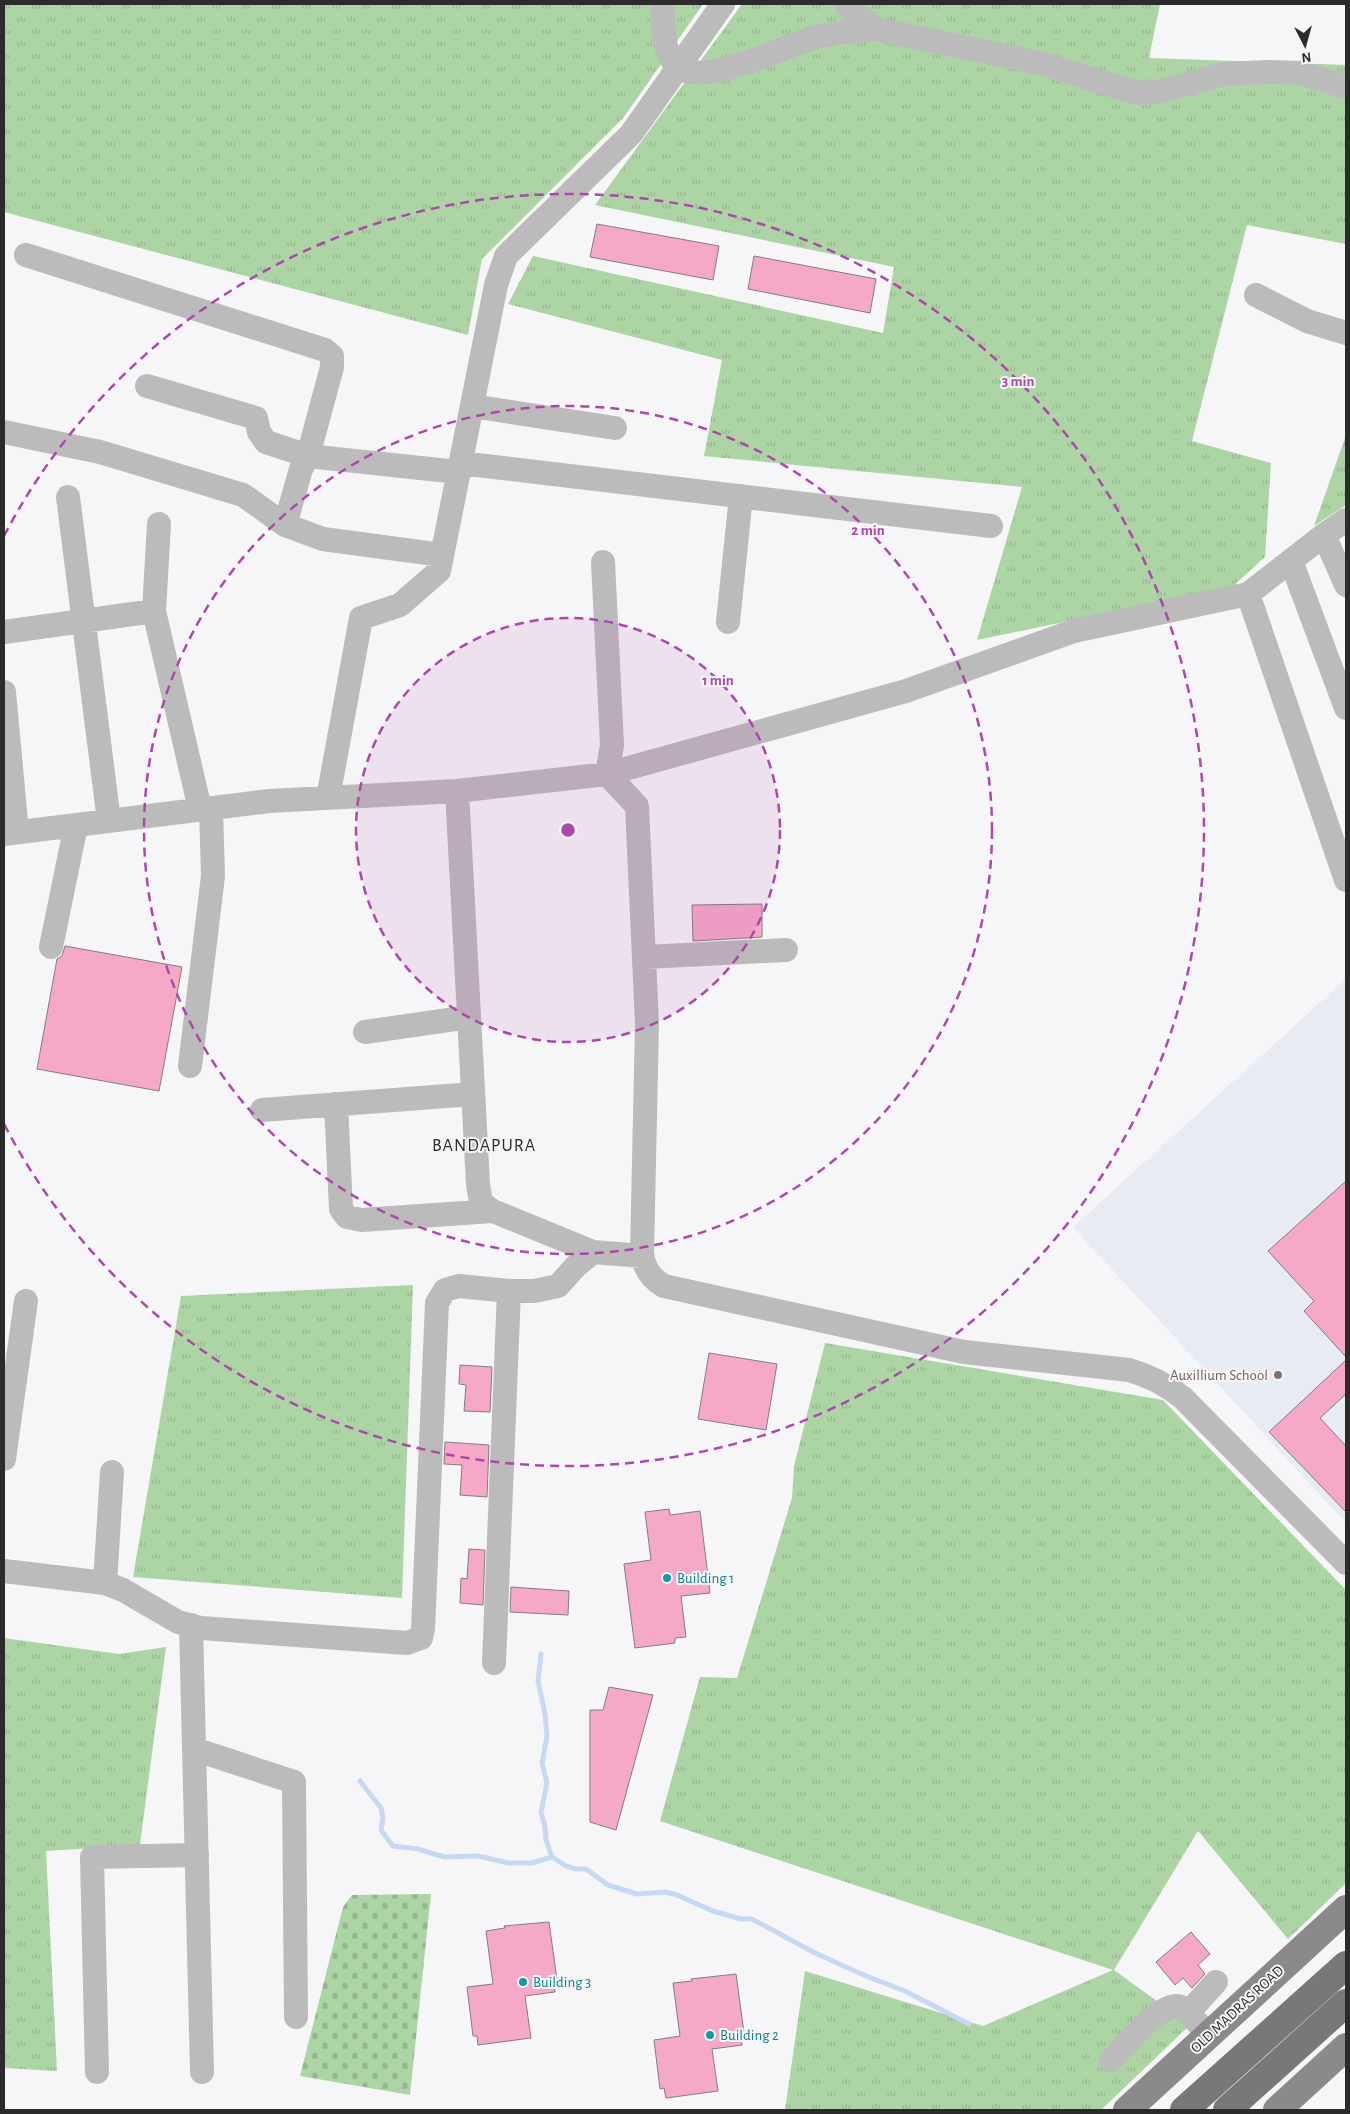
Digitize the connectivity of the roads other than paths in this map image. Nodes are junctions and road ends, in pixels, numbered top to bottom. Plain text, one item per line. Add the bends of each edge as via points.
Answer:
1 (662, 4) edge
2 (723, 4) edge
3 (846, 4) edge
4 (877, 29) junction
5 (679, 68) junction
6 (1346, 87) edge
7 (26, 255) dead end
8 (1256, 295) dead end
9 (1346, 333) edge
10 (147, 386) dead end
11 (472, 406) junction
12 (616, 428) dead end
13 (4, 432) edge
14 (308, 456) junction
15 (459, 467) junction
16 (741, 496) junction
17 (68, 497) dead end
18 (1345, 519) edge
19 (159, 524) dead end
20 (284, 525) junction
21 (991, 526) dead end
22 (1324, 535) junction
23 (442, 554) junction
24 (1291, 560) junction
25 (603, 562) dead end
26 (1346, 584) edge
27 (1248, 594) junction
28 (154, 611) junction
29 (84, 621) junction
30 (728, 622) dead end
31 (4, 632) edge
32 (4, 692) edge
33 (1346, 708) edge
34 (607, 774) junction
35 (457, 791) junction
36 (328, 798) junction
37 (205, 809) junction
38 (109, 821) junction
39 (76, 825) junction
40 (10, 833) edge
41 (1346, 880) edge
42 (51, 947) dead end
43 (786, 950) dead end
44 (644, 957) junction
45 (469, 1017) junction
46 (365, 1032) dead end
47 (190, 1066) dead end
48 (473, 1094) junction
49 (336, 1104) junction
50 (262, 1110) dead end
51 (493, 1212) junction
52 (593, 1252) junction
53 (642, 1256) junction
54 (509, 1291) junction
55 (26, 1301) dead end
56 (4, 1459) edge
57 (112, 1472) dead end
58 (1346, 1563) edge
59 (4, 1571) edge
60 (106, 1583) junction
61 (191, 1625) junction
62 (494, 1663) dead end
63 (194, 1749) junction
64 (197, 1855) junction
65 (1346, 1909) edge
66 (1346, 1965) edge
67 (1216, 1982) dead end
68 (1346, 2002) edge
69 (1188, 2013) junction
70 (296, 2017) dead end
71 (1208, 2036) junction
72 (1346, 2047) edge
73 (1111, 2060) dead end
74 (97, 2072) dead end
75 (202, 2072) dead end
76 (1127, 2110) edge
77 (1184, 2110) edge
78 (1227, 2110) edge
79 (1276, 2110) edge

1 - 5 street via 668,53
2 - 5 street
3 - 4 street
4 - 5 street via 820,36 756,60 706,72 692,73
4 - 6 street via 1043,64 1137,93 1156,92 1224,74 1268,72 1301,73
5 - 11 street via 631,134 506,256 496,285
7 - 14 street via 325,350 332,356 332,367
8 - 9 street via 1307,322
10 - 14 street via 256,418 259,432 266,442
11 - 12 street
11 - 15 street
13 - 20 street via 100,452 243,495
14 - 15 street
14 - 20 street
15 - 16 street
15 - 23 street
16 - 21 street
16 - 30 street
17 - 29 street
18 - 22 street
19 - 28 street
20 - 23 street via 323,539
22 - 24 street
22 - 26 street
23 - 36 street via 438,571 400,605 361,618
24 - 27 street
24 - 33 street
25 - 34 street via 612,744
27 - 34 street via 1074,631 906,691
27 - 41 street
28 - 29 street
28 - 37 street
29 - 31 street
29 - 38 street
32 - 40 street
34 - 35 street
34 - 44 street via 637,806
35 - 36 street
35 - 45 street
36 - 37 street
37 - 38 street
37 - 47 street via 213,876
38 - 39 street
39 - 40 street
39 - 42 street
43 - 44 street
44 - 53 street via 647,1024
45 - 46 street
45 - 48 street
48 - 49 street
48 - 51 street via 481,1203
49 - 50 street
49 - 51 street via 340,1209 347,1217 362,1220
51 - 52 street
52 - 53 street
52 - 54 street via 558,1286 534,1291
53 - 58 street via 650,1275 664,1286 964,1352 1129,1370 1146,1375 1162,1382 1183,1398
54 - 61 street via 459,1286 445,1290 437,1303 421,1638 407,1643
54 - 62 street
55 - 56 street
57 - 60 street
59 - 60 street
60 - 61 street via 178,1622
61 - 63 street
63 - 64 street
63 - 70 street via 294,1782
64 - 74 street via 92,1857
64 - 75 street
65 - 71 main road, OLD MADRAS ROAD
66 - 77 highway
67 - 69 street
68 - 78 highway
69 - 71 street
69 - 73 street via 1175,2006 1160,2011
71 - 76 main road, OLD MADRAS ROAD
72 - 79 main road

